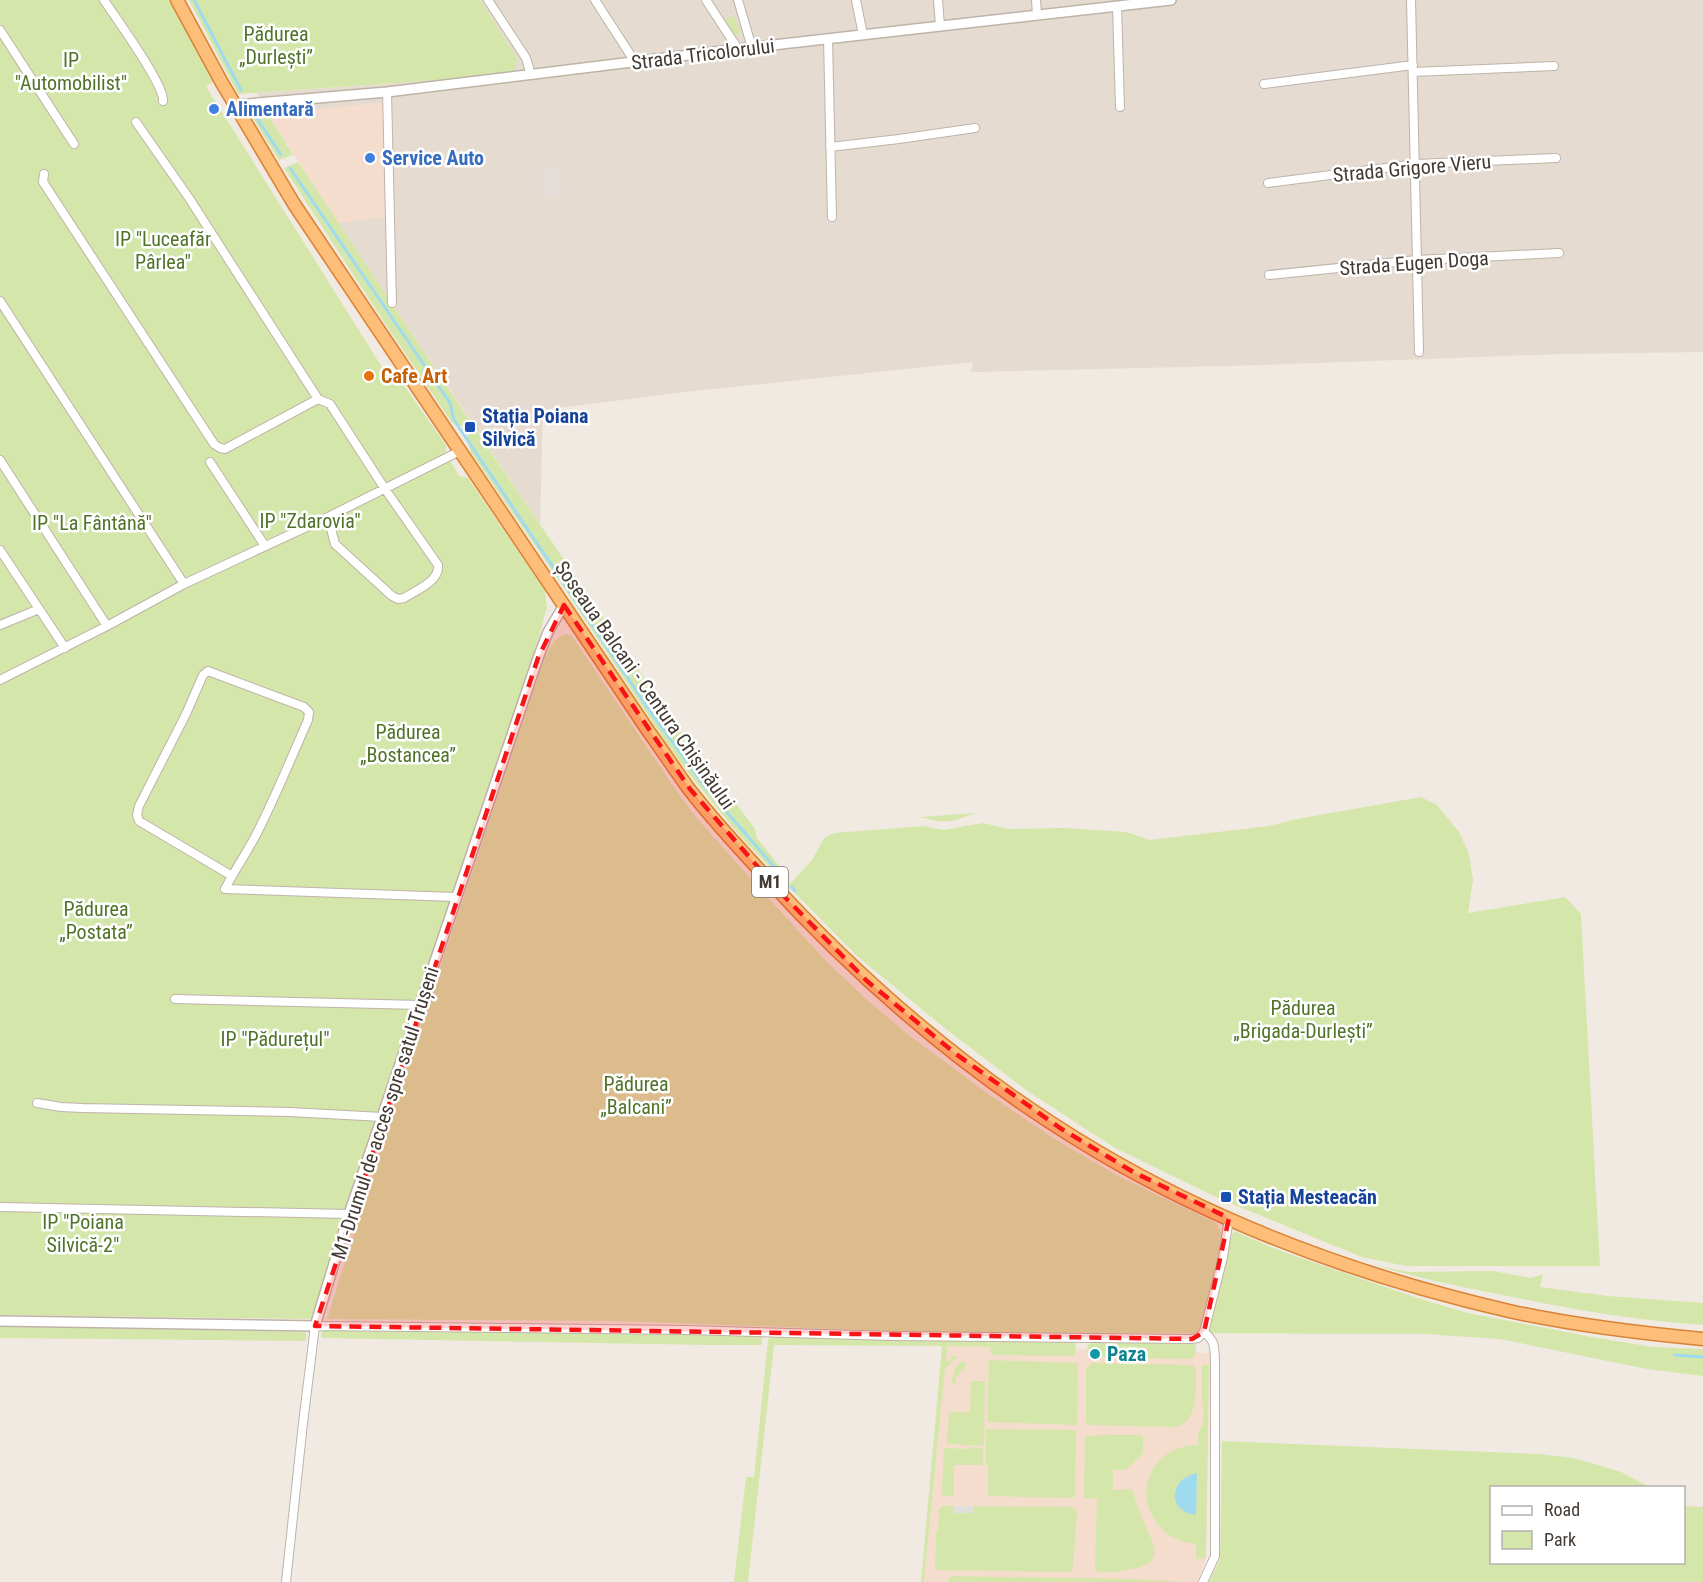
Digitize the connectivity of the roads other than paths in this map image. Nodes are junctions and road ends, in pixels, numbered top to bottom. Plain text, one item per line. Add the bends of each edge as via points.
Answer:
1 (104, 0) edge
2 (177, 0) edge
3 (488, 0) edge
4 (595, 0) edge
5 (706, 0) edge
6 (738, 0) edge
7 (856, 0) edge
8 (938, 0) edge
9 (1036, 0) edge
10 (1171, 0) edge
11 (1412, 0) edge
12 (1135, 2) edge
13 (1117, 6) junction
14 (1037, 15) junction
15 (940, 26) junction
16 (0, 30) edge
17 (863, 35) junction
18 (828, 39) junction
19 (752, 48) junction
20 (738, 49) junction
21 (635, 62) junction
22 (1554, 66) dead end
23 (1413, 68) junction
24 (531, 75) junction
25 (1264, 84) dead end
26 (387, 92) junction
27 (163, 101) dead end
28 (235, 105) junction
29 (1120, 107) dead end
30 (136, 122) dead end
31 (975, 128) dead end
32 (74, 144) dead end
33 (830, 147) junction
34 (1556, 158) dead end
35 (1416, 164) junction
36 (44, 174) dead end
37 (1268, 183) dead end
38 (832, 217) dead end
39 (1559, 253) dead end
40 (1417, 260) junction
41 (1269, 275) dead end
42 (0, 301) edge
43 (392, 303) dead end
44 (1419, 352) dead end
45 (318, 399) junction
46 (460, 451) junction
47 (0, 460) edge
48 (210, 462) dead end
49 (385, 489) junction
50 (328, 517) junction
51 (266, 546) junction
52 (0, 550) edge
53 (184, 584) junction
54 (564, 605) junction
55 (39, 609) junction
56 (0, 625) edge
57 (107, 626) junction
58 (65, 648) junction
59 (0, 680) edge
60 (232, 876) junction
61 (456, 897) junction
62 (175, 999) dead end
63 (421, 1005) junction
64 (38, 1103) dead end
65 (382, 1117) junction
66 (0, 1207) edge
67 (350, 1214) junction
68 (1229, 1218) junction
69 (0, 1321) edge
70 (315, 1326) junction
71 (1204, 1332) junction
72 (1703, 1339) edge
73 (286, 1582) edge
74 (1203, 1582) edge

1 - 27 street via 157,80
2 - 28 highway, Șoseaua Balcani - Centura Chișinăului / M1
3 - 24 street via 526,58
4 - 21 street
5 - 20 street
6 - 19 street
7 - 17 street
8 - 15 street
9 - 14 street
10 - 12 street, Strada Tricolorului
11 - 23 street
12 - 13 street, Strada Tricolorului
13 - 14 street, Strada Tricolorului
13 - 29 street
14 - 15 street, Strada Tricolorului
15 - 17 street, Strada Tricolorului
16 - 32 street
17 - 18 street, Strada Tricolorului
18 - 19 street, Strada Tricolorului
18 - 33 street
19 - 20 street, Strada Tricolorului
20 - 21 street, Strada Tricolorului
21 - 24 street, Strada Tricolorului
22 - 23 street
23 - 25 street
23 - 35 street
24 - 26 street, Strada Tricolorului
26 - 28 street, Strada Tricolorului
26 - 43 street
28 - 46 highway, Șoseaua Balcani - Centura Chișinăului / M1 via 294,204
30 - 45 street
31 - 33 street
33 - 38 street
34 - 35 street, Strada Grigore Vieru
35 - 37 street, Strada Grigore Vieru
35 - 40 street
36 - 45 street via 43,182 214,444 225,449
39 - 40 street, Strada Eugen Doga
40 - 41 street, Strada Eugen Doga
40 - 44 street
42 - 53 street
45 - 49 street via 330,404
46 - 49 street
46 - 54 highway, Șoseaua Balcani - Centura Chișinăului / M1
47 - 57 street
48 - 51 street
49 - 50 street
49 - 50 street via 438,565 435,578 404,598 392,596 335,544
50 - 51 street
51 - 53 street
52 - 55 street
53 - 57 street
54 - 61 street, M1-Drumul de acces spre satul Trușeni via 538,658
54 - 68 highway, Șoseaua Balcani - Centura Chișinăului / M1 via 690,789 778,890 867,981 956,1054 1051,1122 1135,1173
55 - 56 street
55 - 58 street
57 - 58 street
58 - 59 street
60 - 60 street via 259,829 309,712 208,671 137,814 139,821
60 - 61 street via 225,889
61 - 63 street, M1-Drumul de acces spre satul Trușeni
62 - 63 street
63 - 65 street, M1-Drumul de acces spre satul Trușeni
64 - 65 street via 82,1108
65 - 67 street, M1-Drumul de acces spre satul Trușeni
66 - 67 street
67 - 70 street, M1-Drumul de acces spre satul Trușeni
68 - 71 street
68 - 72 highway, Șoseaua Balcani - Centura Chișinăului / M1 via 1320,1256 1462,1299 1597,1326
69 - 70 street
70 - 71 street via 1192,1339
70 - 73 street
71 - 74 street via 1214,1343 1215,1361 1215,1557

